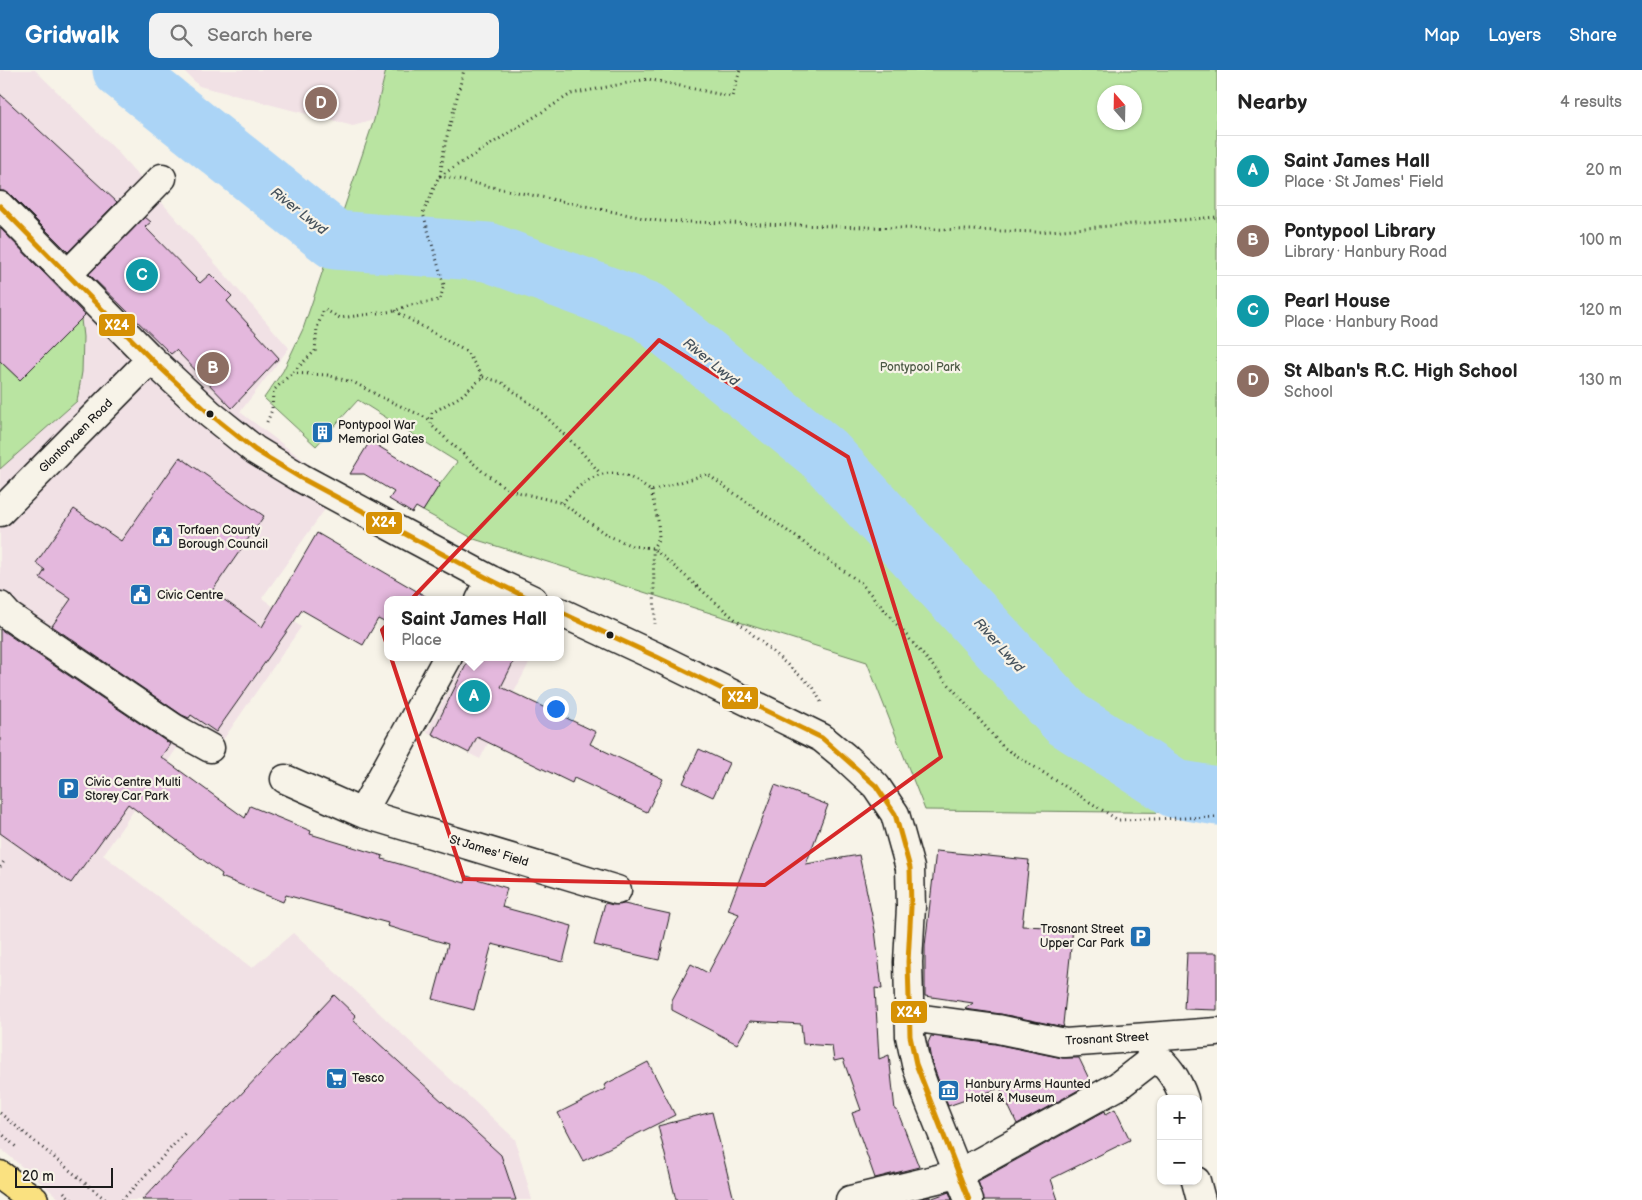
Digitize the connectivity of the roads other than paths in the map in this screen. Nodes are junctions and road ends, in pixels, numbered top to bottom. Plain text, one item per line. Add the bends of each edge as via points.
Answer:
1 (162, 178) dead end
2 (0, 206) edge
3 (68, 274) junction
4 (151, 359) junction
5 (0, 512) edge
6 (485, 590) edge
7 (514, 596) edge
8 (0, 606) edge
9 (564, 614) edge
10 (446, 661) edge
11 (210, 748) dead end
12 (285, 779) dead end
13 (362, 812) junction
14 (617, 890) dead end
15 (909, 1017) junction
16 (1217, 1032) edge
17 (1153, 1044) junction
18 (1183, 1095) edge
19 (958, 1174) junction
20 (0, 1175) edge
21 (1197, 1185) edge
22 (34, 1200) edge
23 (850, 1200) edge
24 (968, 1200) edge
25 (1201, 1200) edge

1 - 3 street
2 - 3 street
3 - 4 street
4 - 5 street, Glantorvaen Road
4 - 6 street via 210,414 255,450
6 - 7 street
8 - 11 street via 9,616 174,728
9 - 15 street via 822,738 876,786 895,814 910,868
10 - 13 street
12 - 13 street, St James' Field
13 - 14 street, St James' Field
15 - 17 street, Trosnant Street via 998,1029 1064,1043
15 - 19 street via 916,1064
16 - 17 street, Trosnant Street
17 - 18 street
17 - 19 street via 1149,1062 1118,1086
19 - 23 street
19 - 24 street
20 - 22 main road
21 - 25 street

